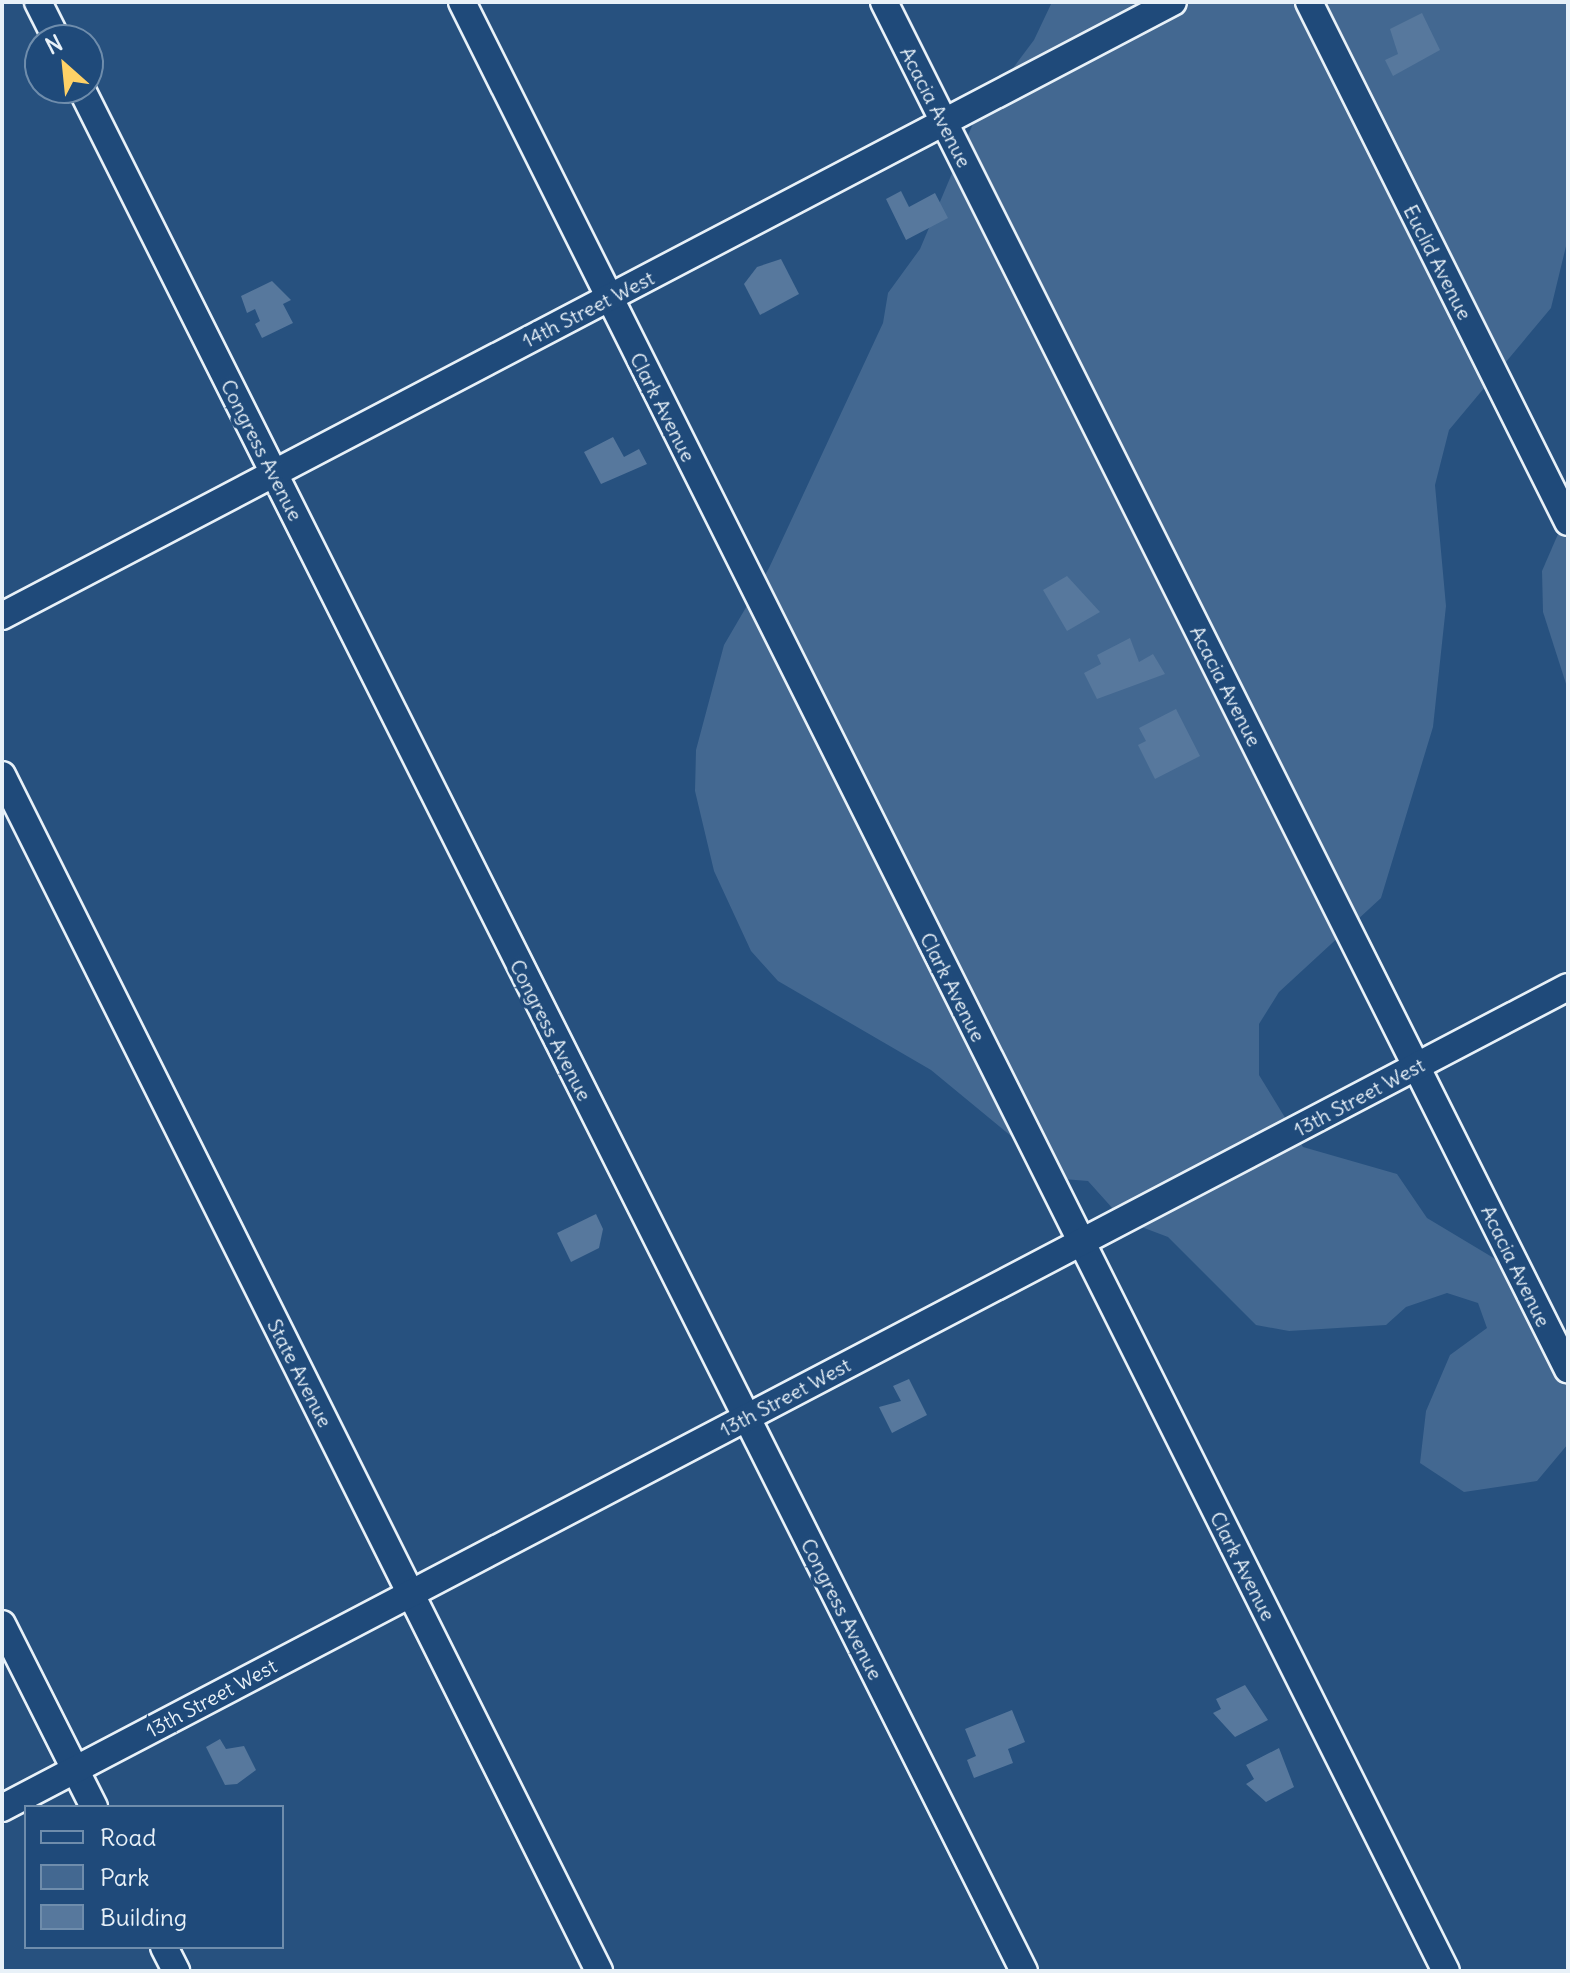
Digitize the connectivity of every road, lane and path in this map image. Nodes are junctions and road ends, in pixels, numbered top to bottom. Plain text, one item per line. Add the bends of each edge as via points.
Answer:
1 (38, 2) edge
2 (462, 2) edge
3 (884, 2) edge
4 (1173, 2) edge
5 (1309, 2) edge
6 (49, 24) edge
7 (89, 104) edge
8 (944, 122) junction
9 (609, 299) junction
10 (274, 474) junction
11 (1568, 522) edge
12 (2, 616) edge
13 (2, 775) edge
14 (1568, 987) edge
15 (1417, 1067) junction
16 (1081, 1242) junction
17 (1568, 1370) edge
18 (745, 1418) junction
19 (410, 1594) junction
20 (2, 1624) edge
21 (75, 1769) junction
22 (93, 1805) edge
23 (2, 1808) edge
24 (165, 1949) edge
25 (176, 1971) edge
26 (599, 1971) edge
27 (1024, 1971) edge
28 (1446, 1971) edge

1 - 6 street
2 - 9 street, Clark Avenue
3 - 8 street, Acacia Avenue
4 - 8 street, 14th Street West
5 - 11 street, Euclid Avenue
7 - 10 street, Congress Avenue
8 - 9 street, 14th Street West
8 - 15 street, Acacia Avenue
9 - 10 street, 14th Street West
9 - 16 street, Clark Avenue
10 - 12 street, 14th Street West
10 - 18 street, Congress Avenue
13 - 19 street, State Avenue
14 - 15 street, 13th Street West
15 - 16 street, 13th Street West
15 - 17 street, Acacia Avenue
16 - 18 street, 13th Street West
16 - 28 street, Clark Avenue
18 - 19 street, 13th Street West
18 - 27 street, Congress Avenue
19 - 21 street, 13th Street West
19 - 26 street, State Avenue
20 - 21 street
21 - 22 street
21 - 23 street, 13th Street West
24 - 25 street

